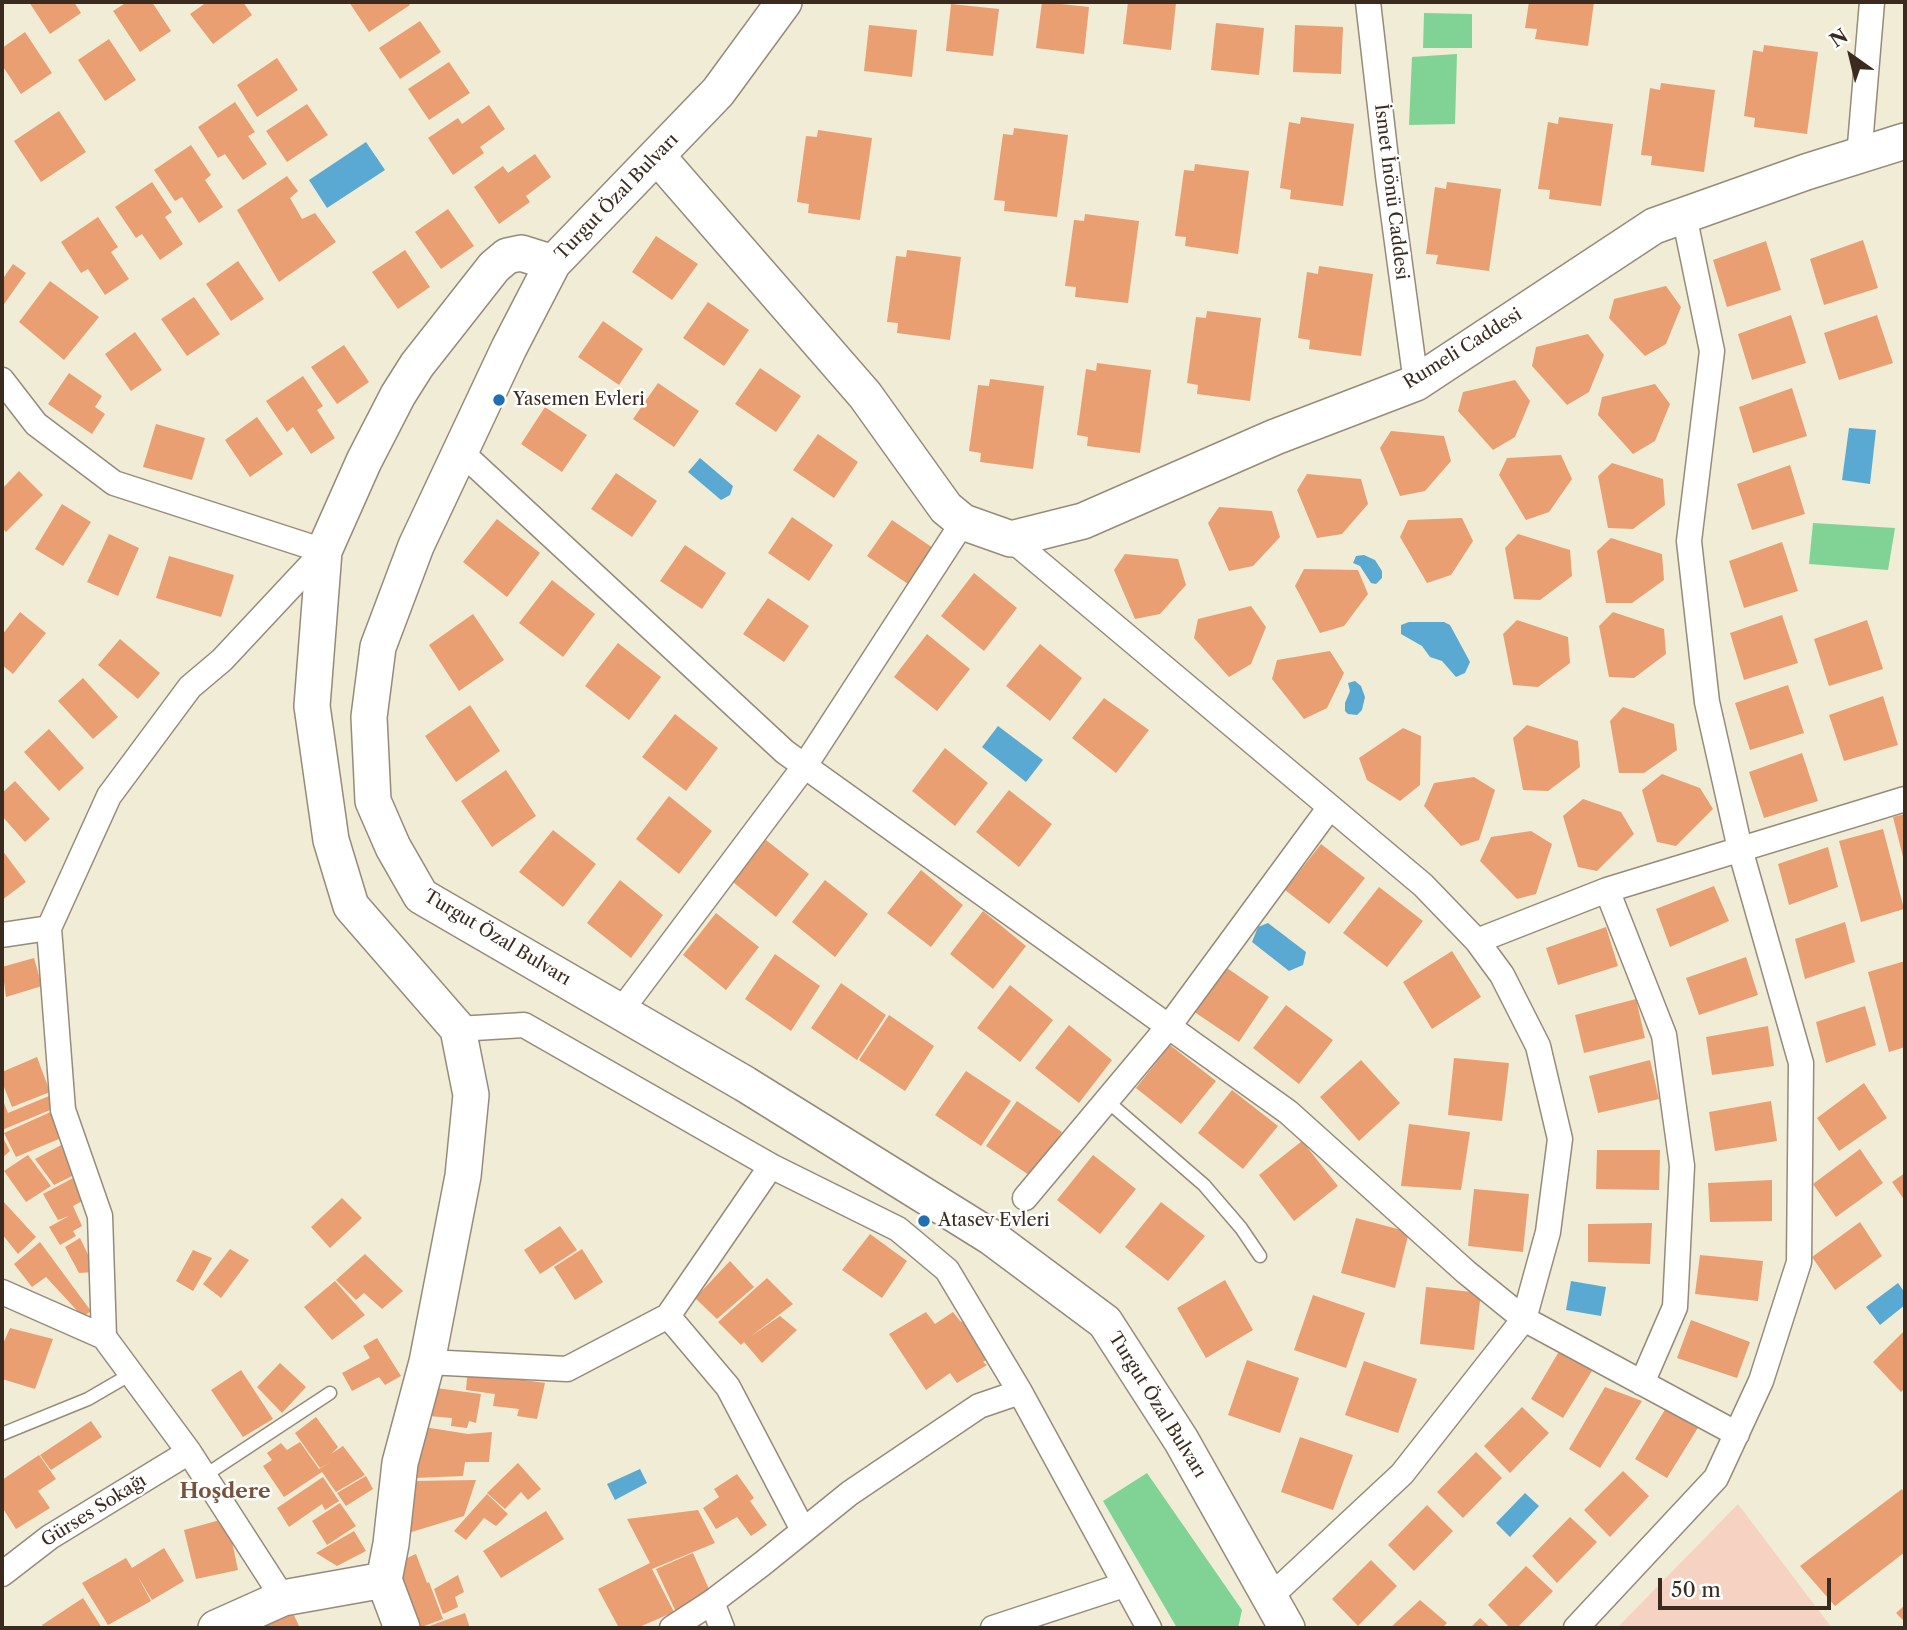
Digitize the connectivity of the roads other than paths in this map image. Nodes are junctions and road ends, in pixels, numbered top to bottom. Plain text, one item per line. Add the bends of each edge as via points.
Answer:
1 (785, 2) edge
2 (1368, 2) edge
3 (1872, 2) edge
4 (1905, 141) edge
5 (657, 156) junction
6 (1859, 157) junction
7 (1684, 215) junction
8 (553, 263) junction
9 (2, 380) edge
10 (1416, 383) junction
11 (460, 451) junction
12 (963, 522) junction
13 (1011, 539) junction
14 (324, 551) junction
15 (804, 767) junction
16 (1905, 799) edge
17 (1330, 807) junction
18 (1740, 849) junction
19 (1607, 890) junction
20 (49, 928) junction
21 (2, 935) edge
22 (1478, 941) junction
23 (621, 1012) junction
24 (1169, 1026) junction
25 (458, 1029) junction
26 (1106, 1100) junction
27 (771, 1166) junction
28 (1025, 1198) dead end
29 (1259, 1256) dead end
30 (2, 1292) edge
31 (668, 1316) junction
32 (1524, 1319) junction
33 (104, 1337) junction
34 (427, 1362) junction
35 (131, 1374) junction
36 (1642, 1383) junction
37 (1020, 1392) junction
38 (330, 1393) dead end
39 (2, 1434) edge
40 (1737, 1434) junction
41 (189, 1451) junction
42 (204, 1476) junction
43 (803, 1531) junction
44 (2, 1574) edge
45 (384, 1580) junction
46 (1124, 1585) junction
47 (284, 1598) junction
48 (1269, 1598) junction
49 (712, 1602) junction
50 (216, 1628) edge
51 (402, 1628) edge
52 (672, 1628) edge
53 (722, 1628) edge
54 (993, 1628) edge
55 (1149, 1628) edge
56 (1287, 1628) edge
57 (1576, 1628) edge

1 - 5 street, Turgut Özal Bulvarı via 718,92
2 - 10 street, İsmet İnönü Caddesi
3 - 6 street
4 - 6 street, Rumeli Caddesi
5 - 8 street, Turgut Özal Bulvarı
5 - 12 street via 865,395 946,509
6 - 7 street, Rumeli Caddesi
7 - 10 street, Rumeli Caddesi via 1654,226
7 - 18 street via 1712,351 1689,541 1707,702
8 - 11 street, Turgut Özal Bulvarı
8 - 14 street via 514,253 485,278 398,395
9 - 14 street via 36,424 114,483
10 - 13 street, Rumeli Caddesi via 1275,437 1083,521
11 - 15 street
11 - 23 street, Turgut Özal Bulvarı via 416,546 378,647 369,717 373,801 421,896
12 - 13 street
12 - 15 street
13 - 17 street
14 - 20 street via 222,660 190,687 109,796
14 - 25 street via 312,706 331,840 351,906
15 - 23 street
15 - 24 street
16 - 18 street
17 - 22 street via 1423,885
17 - 24 street
18 - 19 street
18 - 40 street via 1801,1063 1799,1262 1761,1381
19 - 22 street
19 - 36 street via 1664,1035 1682,1166 1675,1307
20 - 21 street
20 - 33 street via 63,1110 100,1216
22 - 32 street via 1502,975 1538,1046 1560,1139 1548,1232
23 - 48 street, Turgut Özal Bulvarı via 992,1237 1105,1322 1181,1440
24 - 26 street
24 - 32 street via 1288,1112 1465,1272
25 - 27 street via 524,1025
25 - 34 street via 471,1095 463,1176
26 - 28 street
26 - 29 lane via 1204,1185
27 - 31 street
27 - 37 street via 898,1229 947,1270
30 - 33 street
31 - 34 street via 567,1369
31 - 43 street via 728,1387
32 - 36 street
32 - 48 street via 1402,1474
33 - 35 street
34 - 45 street via 400,1463
35 - 39 lane via 88,1399
35 - 41 street
36 - 40 street
37 - 43 street via 979,1406 850,1493
37 - 46 street
38 - 42 lane
40 - 57 street via 1716,1478
41 - 42 street
41 - 44 street, Gürses Sokağı via 50,1537
42 - 47 street
43 - 49 street
45 - 47 street
45 - 51 street
46 - 54 street
46 - 55 street
47 - 50 street
48 - 56 street, Turgut Özal Bulvarı
49 - 52 street
49 - 53 street

